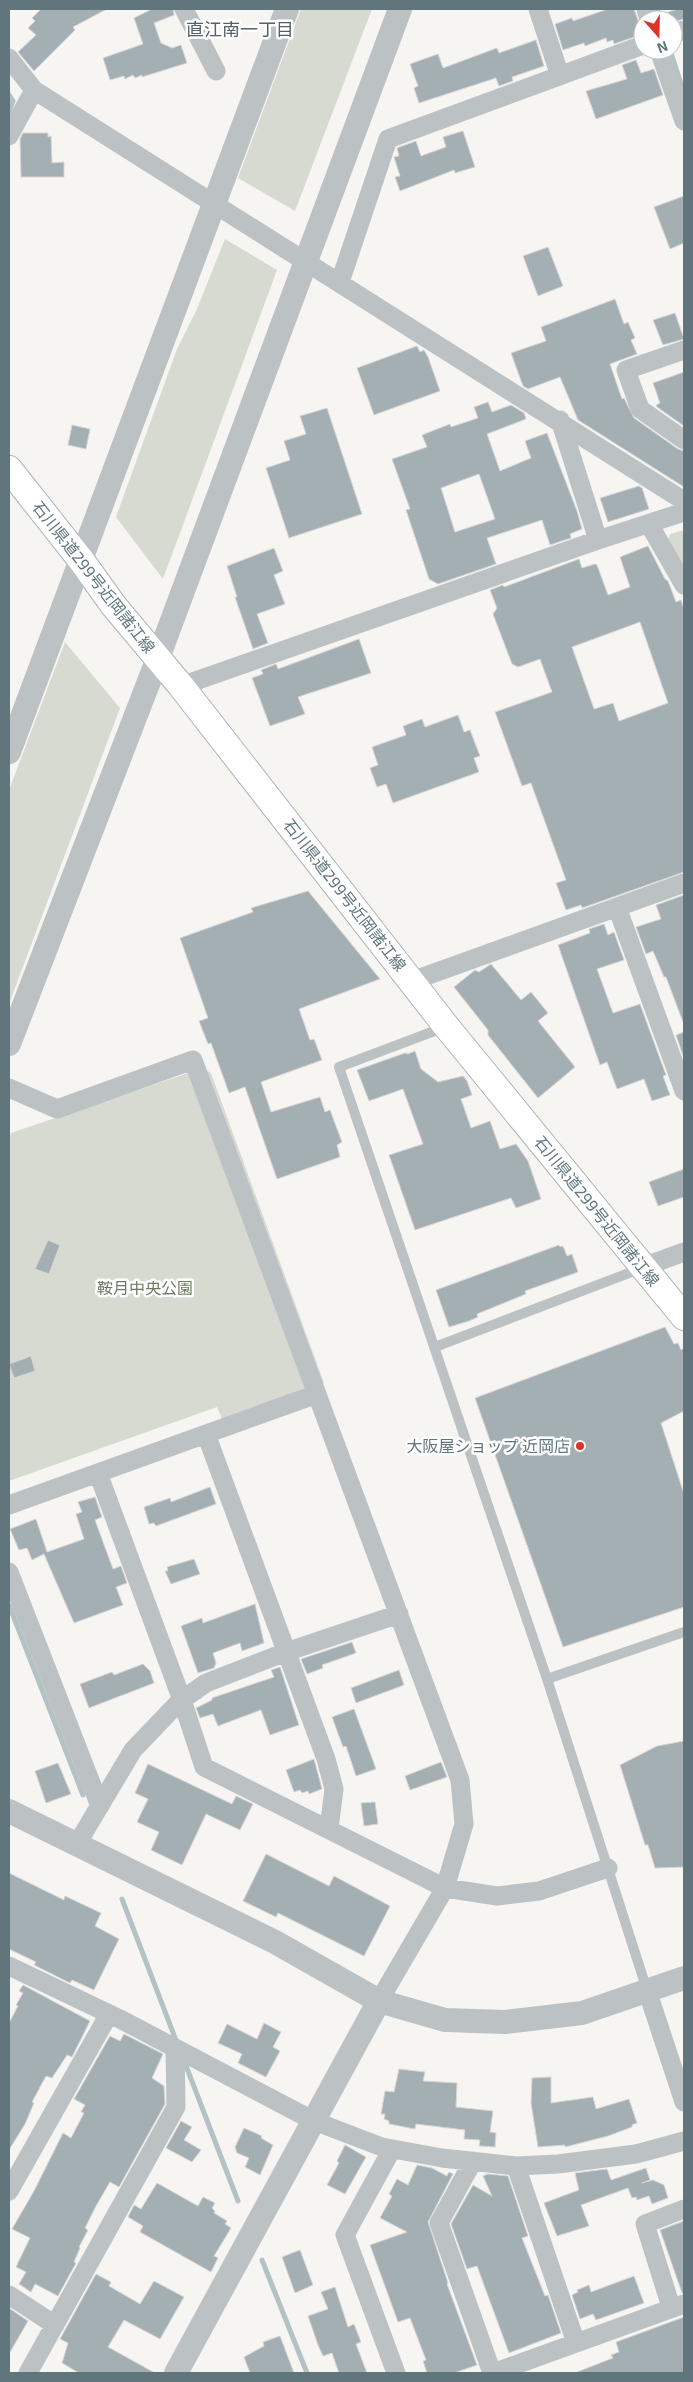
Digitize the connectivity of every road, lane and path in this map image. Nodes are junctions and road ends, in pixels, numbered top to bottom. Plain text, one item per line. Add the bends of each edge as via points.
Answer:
1 (184, 9) edge
2 (287, 9) edge
3 (400, 9) edge
4 (538, 9) edge
5 (633, 49) edge
6 (9, 58) edge
7 (663, 60) edge
8 (216, 71) dead end
9 (560, 76) junction
10 (34, 90) junction
11 (684, 121) edge
12 (9, 136) edge
13 (216, 204) junction
14 (307, 262) junction
15 (340, 282) junction
16 (684, 350) edge
17 (560, 420) junction
18 (684, 440) edge
19 (9, 469) edge
20 (684, 501) edge
21 (684, 512) edge
22 (649, 524) junction
23 (598, 540) junction
24 (81, 560) junction
25 (684, 585) edge
26 (158, 658) junction
27 (181, 686) junction
28 (9, 752) edge
29 (684, 883) edge
30 (617, 907) junction
31 (412, 981) junction
32 (446, 1026) junction
33 (9, 1044) edge
34 (9, 1088) edge
35 (684, 1091) edge
36 (684, 1252) edge
37 (643, 1267) junction
38 (684, 1317) edge
39 (435, 1347) junction
40 (317, 1394) junction
41 (206, 1434) junction
42 (98, 1473) junction
43 (9, 1505) edge
44 (9, 1572) edge
45 (399, 1614) junction
46 (684, 1632) edge
47 (286, 1652) junction
48 (546, 1679) junction
49 (182, 1700) junction
50 (100, 1806) junction
51 (9, 1811) edge
52 (329, 1829) junction
53 (77, 1844) junction
54 (608, 1868) junction
55 (445, 1888) junction
56 (9, 1966) edge
57 (684, 1978) edge
58 (648, 1990) junction
59 (379, 2001) junction
60 (109, 2014) junction
61 (171, 2046) junction
62 (684, 2102) edge
63 (314, 2121) junction
64 (684, 2141) edge
65 (392, 2149) junction
66 (472, 2162) junction
67 (516, 2166) junction
68 (9, 2191) edge
69 (684, 2209) edge
70 (9, 2295) edge
71 (678, 2306) edge
72 (55, 2325) junction
73 (576, 2343) junction
74 (28, 2373) edge
75 (176, 2373) edge
76 (396, 2373) edge
77 (492, 2373) edge

1 - 8 street
2 - 13 street
3 - 14 street
4 - 9 street
5 - 9 street
6 - 10 street
7 - 11 street
9 - 15 street via 388,139
10 - 12 street
10 - 13 street
13 - 14 street
13 - 24 street
14 - 15 street
14 - 26 street
15 - 17 street
16 - 18 street via 626,370 640,408
17 - 20 street
17 - 23 street
19 - 24 main road, 石川県道299号近岡諸江線
21 - 22 street
22 - 23 street
22 - 25 street
23 - 27 street
24 - 26 main road, 石川県道299号近岡諸江線
24 - 28 street
26 - 27 main road, 石川県道299号近岡諸江線
26 - 33 street
27 - 31 main road, 石川県道299号近岡諸江線
29 - 30 street
30 - 31 street
30 - 35 street
31 - 32 main road, 石川県道299号近岡諸江線
32 - 37 main road, 石川県道299号近岡諸江線
32 - 39 lane via 338,1067
34 - 40 street via 58,1109 193,1060
36 - 37 street
37 - 38 main road, 石川県道299号近岡諸江線
37 - 39 lane
39 - 48 lane
40 - 41 street
40 - 45 street
41 - 42 street
41 - 47 street
42 - 43 street
42 - 49 street
44 - 50 street
45 - 47 street
45 - 55 street via 460,1780 464,1824
46 - 48 lane
47 - 49 street via 206,1682
47 - 52 street via 326,1758 334,1789
48 - 54 lane
49 - 50 street via 133,1750
49 - 52 street via 204,1767
50 - 53 street
51 - 53 street
52 - 55 street
53 - 59 street via 275,1942
54 - 55 street via 539,1890 497,1896
54 - 58 lane
55 - 59 street
56 - 60 street
57 - 58 street
58 - 59 street via 582,2013 505,2022 445,2020
58 - 62 street
59 - 63 street
60 - 61 street
60 - 68 street
61 - 63 street
61 - 72 street via 176,2107
63 - 65 street
63 - 75 street
64 - 67 street via 636,2154
65 - 66 street
65 - 76 street via 345,2235
66 - 67 street
66 - 77 street via 439,2224
67 - 73 street
69 - 71 street via 645,2224
70 - 72 street
71 - 73 street
72 - 74 street
73 - 77 street

